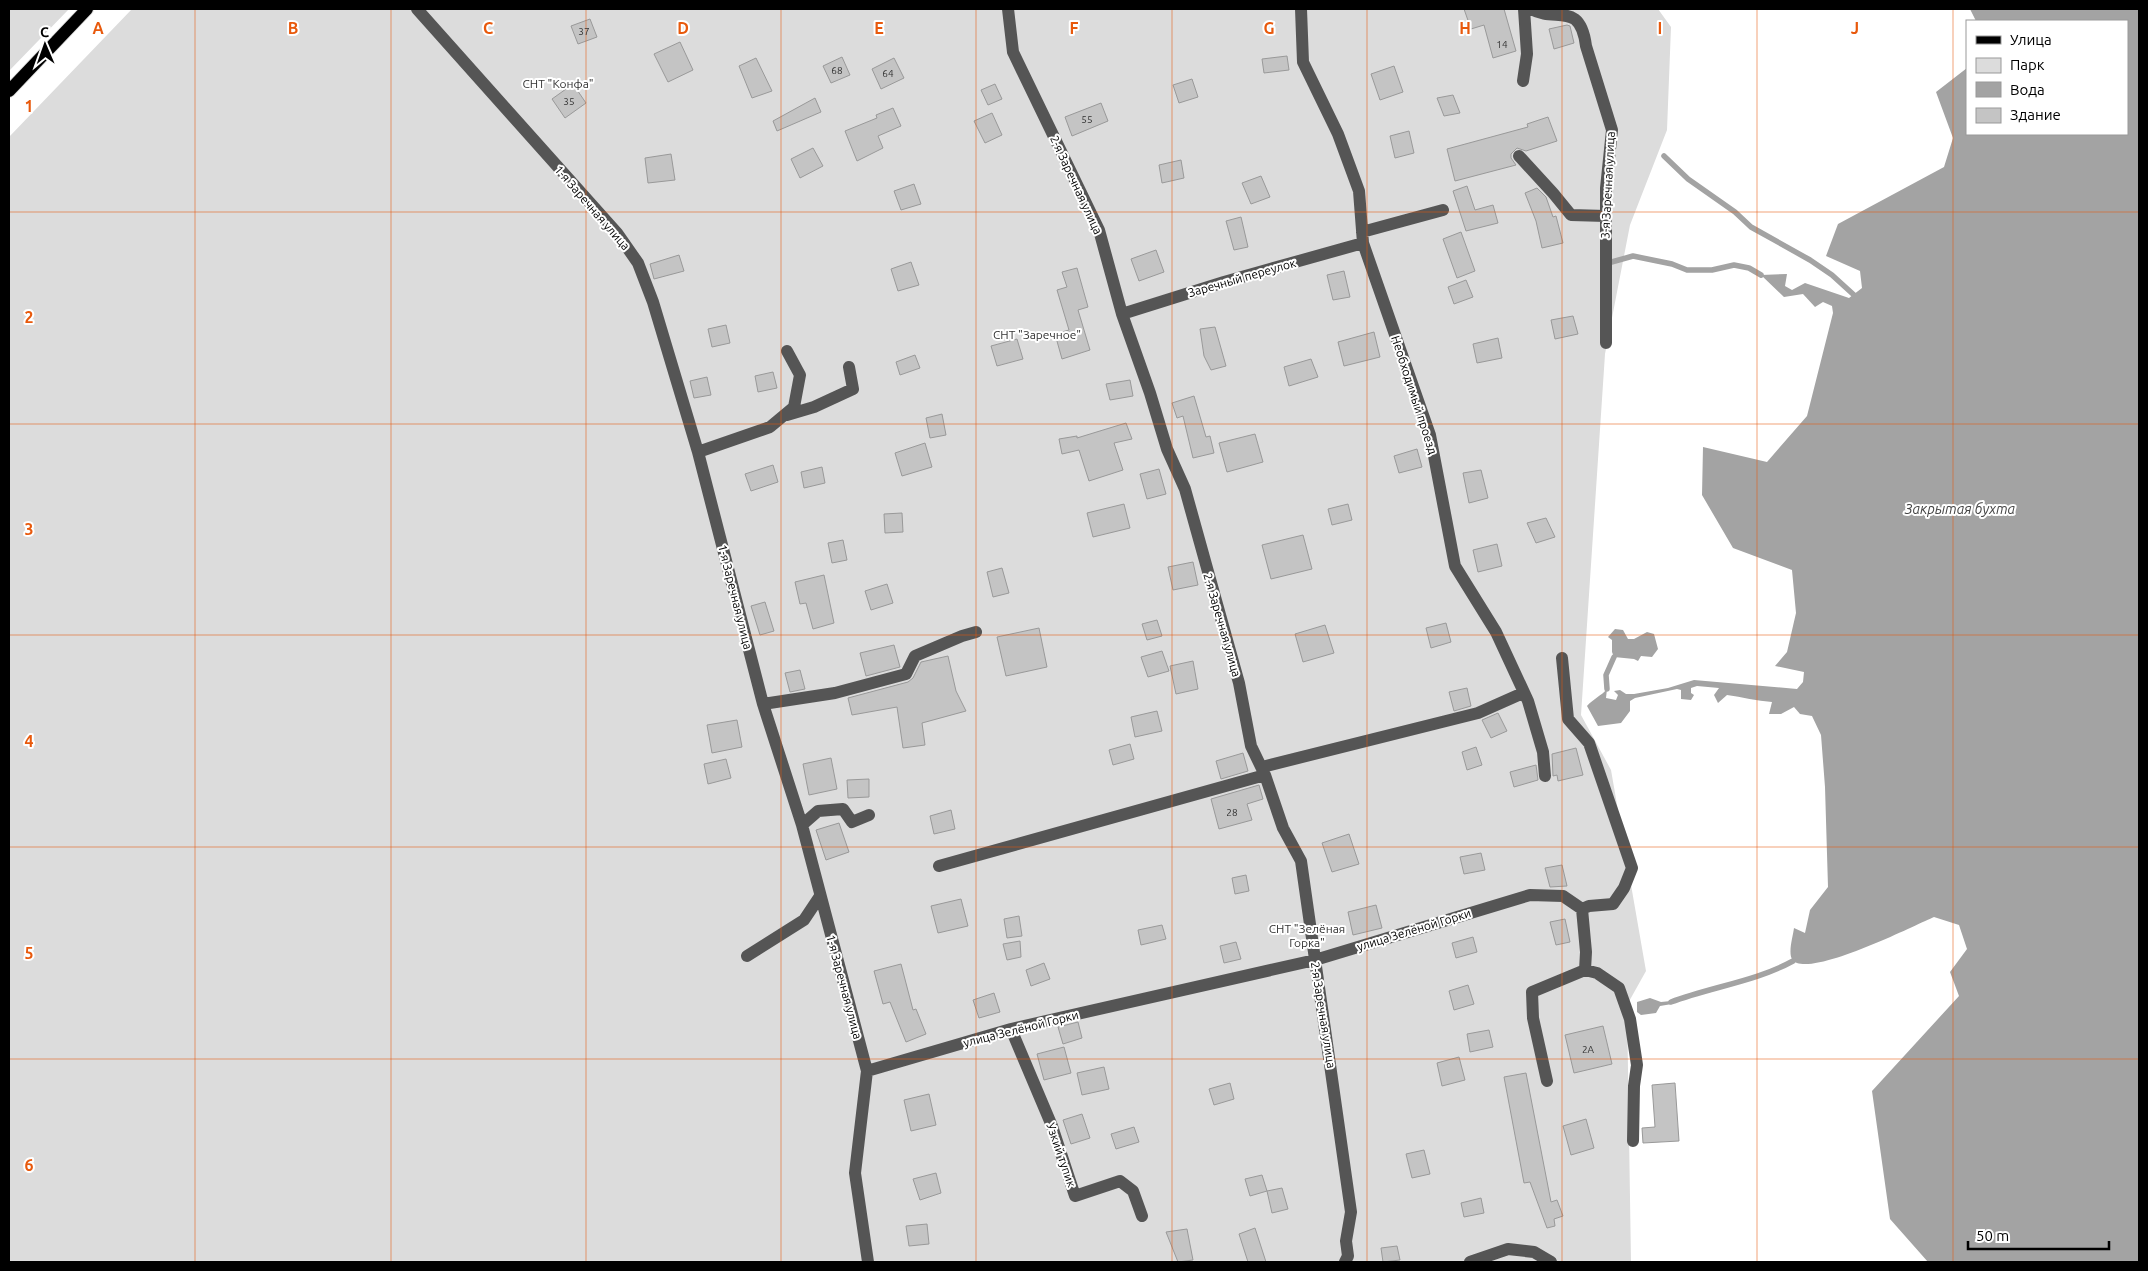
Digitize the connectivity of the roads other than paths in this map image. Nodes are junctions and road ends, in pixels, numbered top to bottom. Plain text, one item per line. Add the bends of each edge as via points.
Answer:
1 (87, 9) edge
2 (417, 9) edge
3 (1008, 9) edge
4 (1301, 9) edge
5 (1524, 9) edge
6 (1531, 9) edge
7 (1523, 81) dead end
8 (9, 90) edge
9 (1519, 156) dead end
10 (1443, 210) dead end
11 (1606, 216) junction
12 (1362, 237) junction
13 (1122, 314) junction
14 (1606, 343) dead end
15 (787, 351) dead end
16 (849, 367) dead end
17 (784, 415) junction
18 (698, 452) junction
19 (976, 632) dead end
20 (1562, 658) dead end
21 (1523, 693) junction
22 (763, 704) junction
23 (1264, 771) junction
24 (1545, 776) dead end
25 (869, 815) dead end
26 (802, 825) junction
27 (939, 866) dead end
28 (820, 896) junction
29 (1582, 909) junction
30 (747, 956) dead end
31 (1315, 960) junction
32 (1585, 970) junction
33 (1011, 1030) junction
34 (867, 1071) junction
35 (1548, 1081) dead end
36 (1633, 1141) dead end
37 (1142, 1216) dead end
38 (868, 1262) edge
39 (1345, 1262) edge
40 (1470, 1262) edge
41 (1551, 1262) edge

1 - 8 main road
2 - 18 street, 1-я Заречная улица via 616,233 638,262
3 - 13 street, 2-я Заречная улица via 1013,52 1099,230
4 - 12 street, Необходимый проезд via 1303,62 1338,134 1359,192
5 - 7 street via 1527,54
6 - 11 street, 3-я Заречная улица via 1566,15 1578,22 1584,32 1612,130
9 - 11 street via 1571,215
10 - 12 street, Заречный переулок
11 - 14 street, 3-я Заречная улица
12 - 13 street, Заречный переулок
12 - 21 street, Необходимый проезд via 1430,435 1455,566 1496,632
13 - 23 street, 2-я Заречная улица via 1167,449 1185,490 1239,683 1251,746
15 - 17 street via 800,375 794,407
16 - 17 street via 853,390 814,407
17 - 18 street via 770,427
18 - 22 street, 1-я Заречная улица
19 - 22 street via 915,656 906,674 835,693
20 - 29 street via 1568,719 1589,743 1632,868 1613,904
21 - 23 street via 1478,713
21 - 24 street, Необходимый проезд via 1543,752
22 - 26 street, 1-я Заречная улица
23 - 27 street
23 - 31 street, 2-я Заречная улица via 1283,828 1301,861
25 - 26 street via 852,822 843,809 818,811
26 - 28 street, 1-я Заречная улица
28 - 30 street via 804,920
28 - 34 street, 1-я Заречная улица
29 - 31 street, улица Зелёной Горки via 1562,896 1530,895
29 - 32 street
31 - 33 street, улица Зелёной Горки
31 - 39 street, 2-я Заречная улица via 1351,1212
32 - 35 street via 1532,992 1533,1018
32 - 36 street via 1597,973 1619,988 1630,1019 1637,1065
33 - 34 street, улица Зелёной Горки
33 - 37 street, Узкий тупик via 1052,1126 1075,1196 1120,1181 1133,1191
34 - 38 street, 1-я Заречная улица via 855,1173
40 - 41 street via 1508,1249 1534,1252

